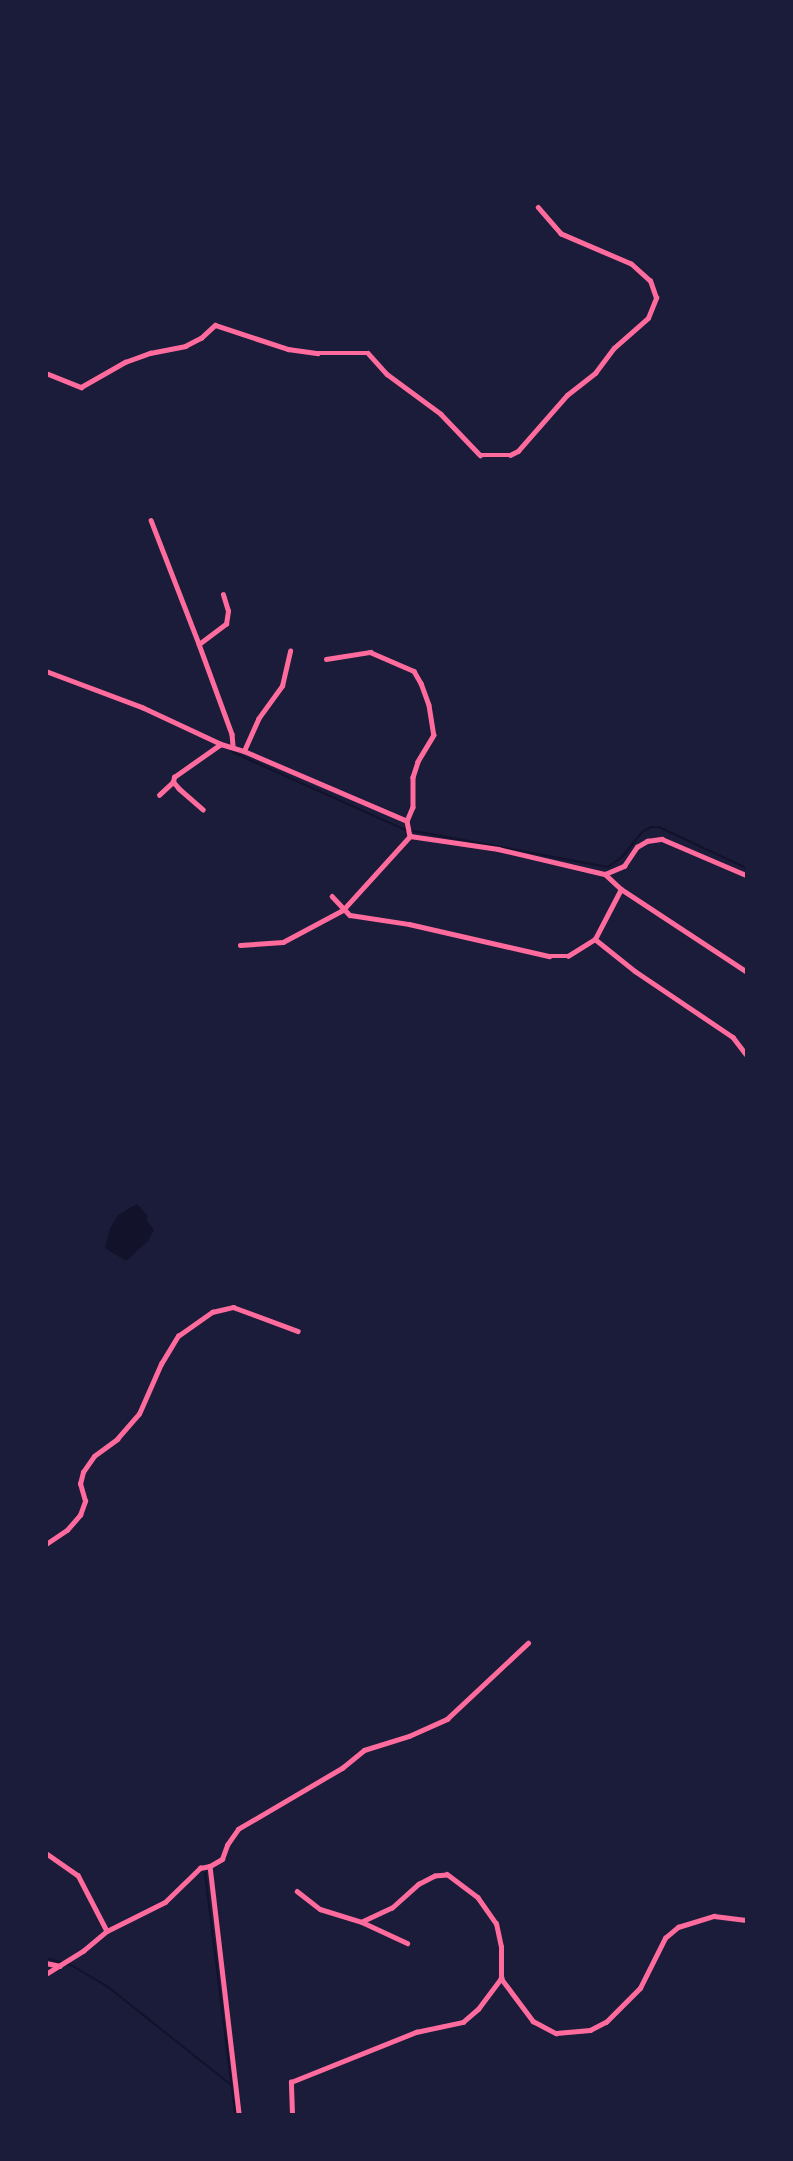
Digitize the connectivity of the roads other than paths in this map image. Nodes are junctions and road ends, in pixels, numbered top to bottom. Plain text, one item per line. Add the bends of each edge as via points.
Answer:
1 (538, 208) dead end
2 (46, 373) edge
3 (151, 520) dead end
4 (223, 595) dead end
5 (199, 644) junction
6 (290, 651) dead end
7 (326, 659) dead end
8 (46, 671) edge
9 (221, 744) junction
10 (233, 746) junction
11 (244, 751) junction
12 (173, 782) junction
13 (159, 795) dead end
14 (203, 810) dead end
15 (407, 823) junction
16 (410, 835) junction
17 (605, 874) junction
18 (747, 875) edge
19 (621, 889) junction
20 (332, 896) dead end
21 (343, 910) junction
22 (595, 939) junction
23 (240, 945) dead end
24 (747, 971) edge
25 (747, 1054) edge
26 (298, 1330) dead end
27 (46, 1544) edge
28 (528, 1643) dead end
29 (46, 1853) edge
30 (210, 1866) junction
31 (297, 1890) dead end
32 (747, 1920) edge
33 (362, 1922) junction
34 (107, 1931) junction
35 (407, 1943) dead end
36 (46, 1963) edge
37 (61, 1966) junction
38 (46, 1974) edge
39 (501, 1978) junction
40 (239, 2115) edge
41 (292, 2115) edge

1 - 2 street via 561,234 631,264 650,281 656,298 648,318 510,455 480,454 441,414 387,374 368,353 288,349 215,325 201,338 125,362 81,387
3 - 5 street
4 - 5 street via 228,611 225,624
5 - 10 street
6 - 11 street via 282,686 258,719
7 - 15 street via 370,652 414,671 421,683 434,735 416,769 413,807
8 - 9 street via 142,707
9 - 10 street
9 - 12 street via 179,771
10 - 11 street
11 - 15 street
12 - 13 street
12 - 14 street
15 - 16 street
16 - 17 street via 498,849
16 - 21 street
17 - 18 street via 624,866 637,847 662,839
17 - 19 street
19 - 22 street
19 - 24 street
20 - 21 street
21 - 22 street via 350,915 409,924 549,956 568,956
21 - 23 street via 283,942
22 - 25 street via 733,1037
26 - 27 street via 233,1307 212,1312 178,1336 139,1414 94,1456 83,1472 80,1484 85,1501 80,1515
28 - 30 street via 447,1719 364,1750 342,1768 238,1829 222,1859
29 - 34 street via 78,1875
30 - 34 street via 200,1868 165,1902
30 - 40 street
31 - 33 street via 320,1909
32 - 39 street via 714,1916 678,1927 665,1938 640,1988 606,2022 590,2030 556,2033 533,2021
33 - 35 street
33 - 39 street via 392,1908 419,1884 447,1875 478,1898 496,1924
34 - 37 street
36 - 37 street
37 - 38 street
39 - 41 street via 463,2022 416,2032 291,2082

